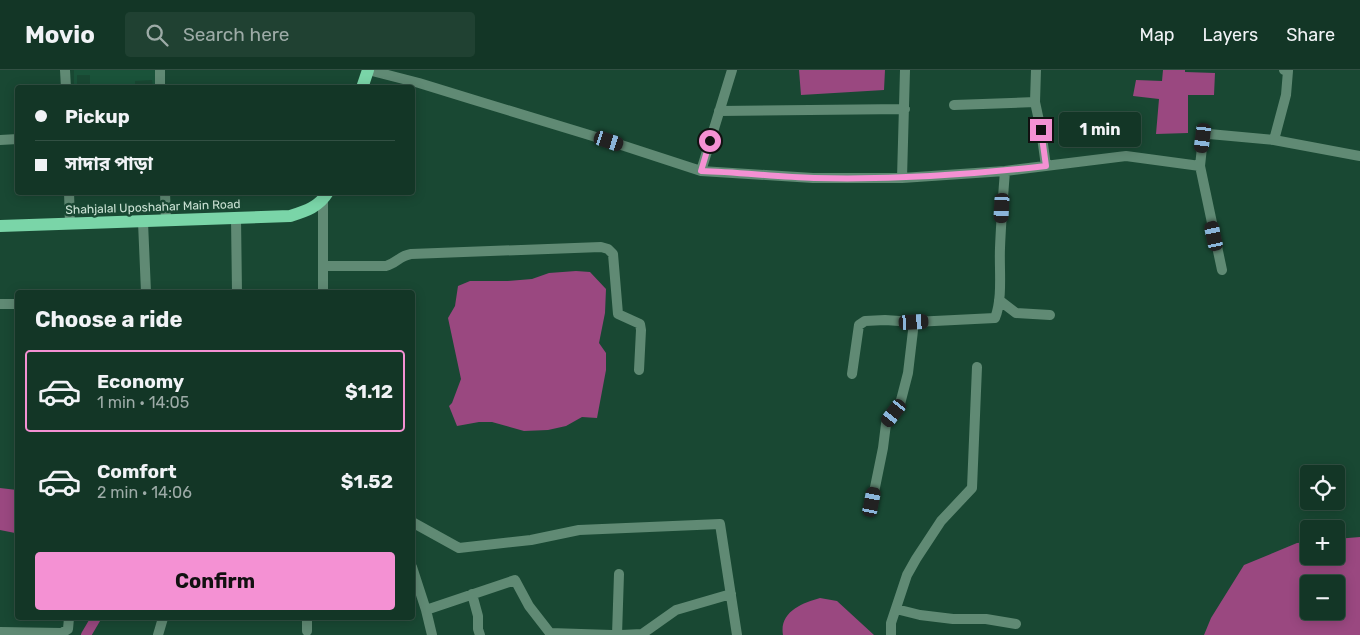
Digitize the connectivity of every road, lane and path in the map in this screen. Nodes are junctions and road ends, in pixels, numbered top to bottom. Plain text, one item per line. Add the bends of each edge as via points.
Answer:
1 (65, 70) edge
2 (160, 70) edge
3 (368, 70) edge
4 (732, 70) edge
5 (905, 70) edge
6 (1036, 70) edge
7 (1284, 70) edge
8 (66, 85) edge
9 (160, 85) edge
10 (363, 85) edge
11 (1035, 102) junction
12 (954, 105) dead end
13 (905, 109) junction
14 (719, 111) junction
15 (0, 140) edge
16 (15, 140) edge
17 (1274, 140) junction
18 (1360, 156) edge
19 (1046, 166) junction
20 (1200, 166) junction
21 (701, 171) junction
22 (1005, 171) junction
23 (902, 178) junction
24 (68, 195) edge
25 (165, 195) edge
26 (325, 197) edge
27 (236, 218) junction
28 (166, 221) junction
29 (143, 222) junction
30 (70, 224) junction
31 (0, 226) edge
32 (323, 266) junction
33 (1222, 270) dead end
34 (146, 290) edge
35 (237, 290) edge
36 (323, 290) edge
37 (999, 300) junction
38 (0, 304) edge
39 (15, 304) edge
40 (1050, 314) dead end
41 (914, 322) junction
42 (977, 367) dead end
43 (638, 370) dead end
44 (852, 374) dead end
45 (872, 502) dead end
46 (415, 524) edge
47 (619, 574) dead end
48 (415, 579) edge
49 (472, 594) junction
50 (731, 594) junction
51 (896, 608) junction
52 (426, 610) junction
53 (69, 620) edge
54 (162, 620) edge
55 (307, 620) edge
56 (1016, 624) dead end
57 (307, 631) dead end
58 (0, 632) edge
59 (158, 635) edge
60 (432, 635) edge
61 (480, 635) edge
62 (612, 635) edge
63 (619, 635) edge
64 (737, 635) edge
65 (891, 635) edge

1 - 8 street
2 - 9 street
3 - 10 main road
3 - 21 street
4 - 14 street
5 - 13 street
6 - 11 street
7 - 17 street via 1288,71 1286,95
11 - 12 street
11 - 19 street
13 - 14 street
13 - 23 street
14 - 21 street
15 - 16 street
17 - 18 street
17 - 20 street via 1209,134 1203,138
19 - 20 street via 1126,156
19 - 22 street
20 - 33 street
21 - 23 street via 814,178
22 - 23 street
22 - 37 street
24 - 30 street
25 - 28 street
26 - 27 main road, Shahjalal Uposhahar Main Road via 290,216
26 - 32 street
27 - 28 main road, Shahjalal Uposhahar Main Road
27 - 35 street
28 - 29 main road, Shahjalal Uposhahar Main Road
29 - 30 main road, Shahjalal Uposhahar Main Road
29 - 34 street
30 - 31 main road, Shahjalal Uposhahar Main Road
32 - 36 street
32 - 43 street via 386,266 403,255 411,254 608,249 613,254 618,314 640,324
37 - 40 street via 1016,314
37 - 41 street via 995,318
38 - 39 street
41 - 44 street via 861,322
41 - 45 street via 908,373 900,404 886,424
42 - 51 street via 972,488 941,520 916,559
46 - 50 street via 459,548 531,540 579,530 720,524
47 - 63 street
48 - 52 street
49 - 52 street
49 - 61 street
49 - 62 street via 515,580 529,606 550,633
50 - 63 street via 676,610 642,634
50 - 64 street
51 - 56 street via 954,619 986,619
51 - 65 street
52 - 60 street
53 - 58 street via 68,629 62,633
54 - 59 street
55 - 57 street

